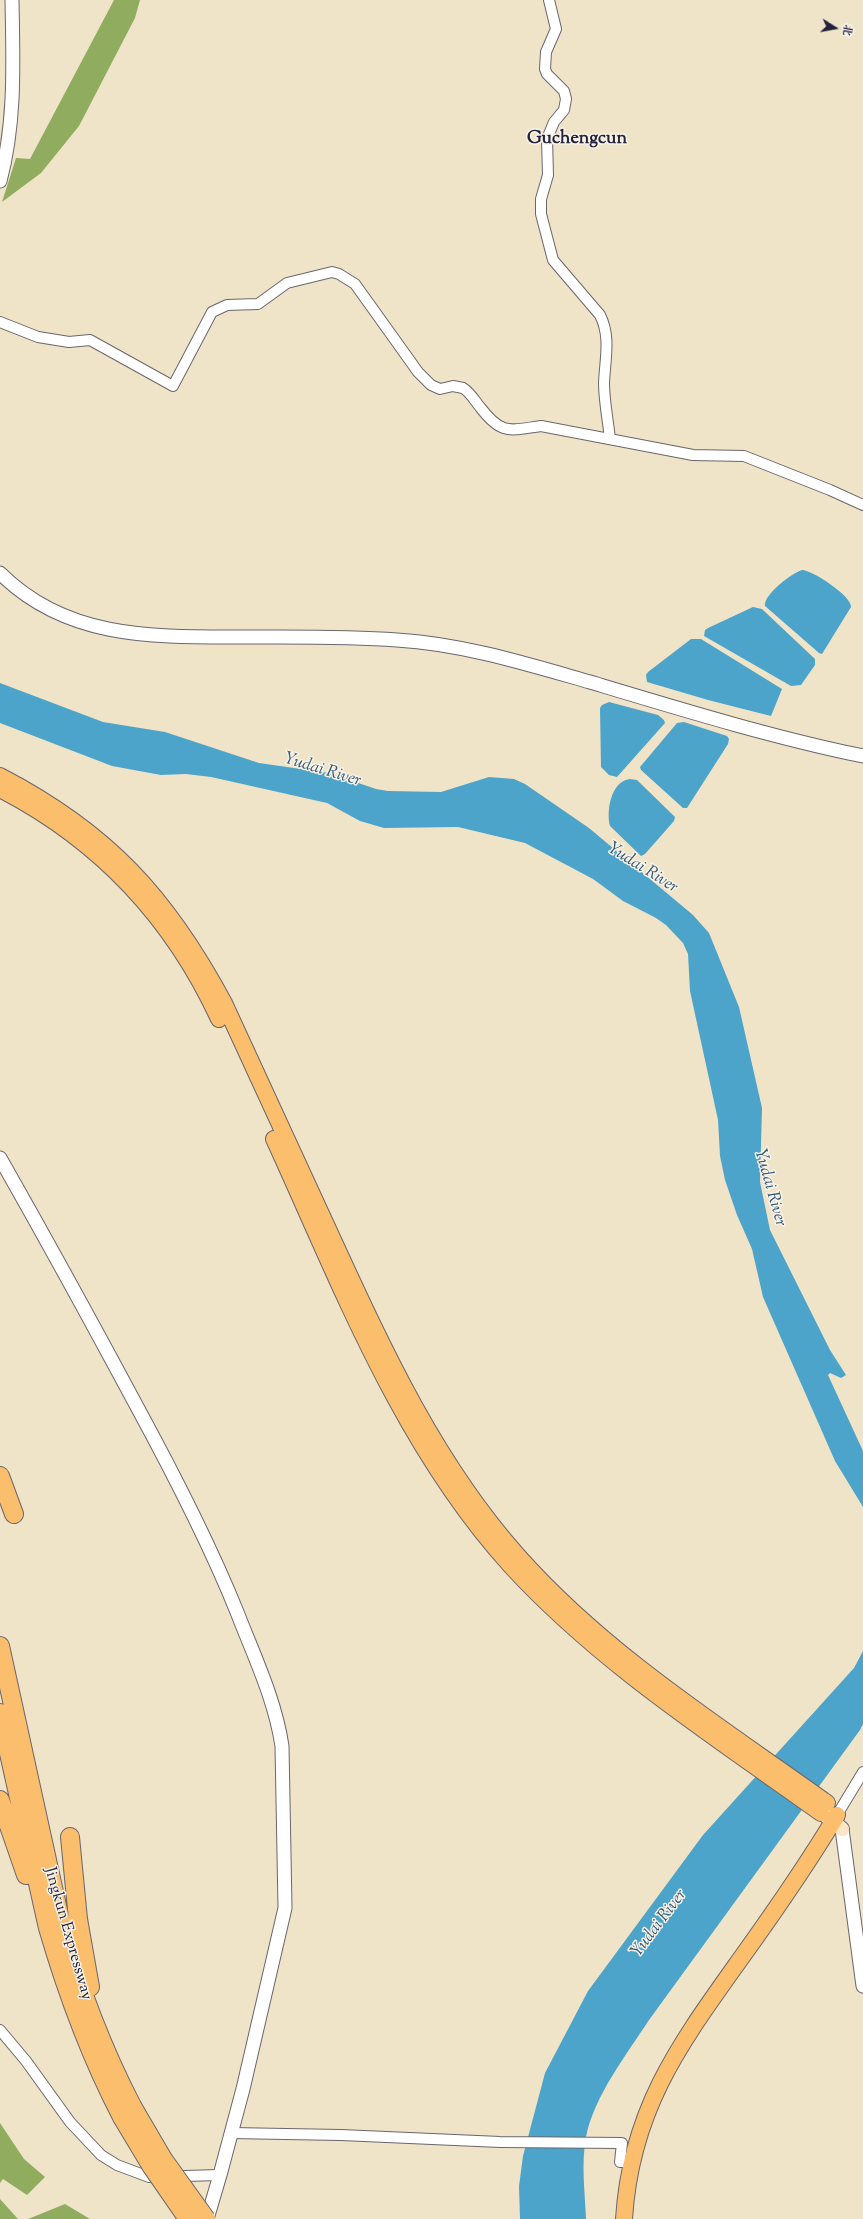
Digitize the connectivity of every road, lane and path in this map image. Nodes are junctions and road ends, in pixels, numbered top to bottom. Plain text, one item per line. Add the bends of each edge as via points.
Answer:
1 (12, 0) edge
2 (549, 0) edge
3 (0, 181) edge
4 (0, 322) edge
5 (610, 439) junction
6 (863, 505) edge
7 (0, 573) edge
8 (863, 756) edge
9 (0, 776) edge
10 (0, 789) edge
11 (0, 1158) edge
12 (0, 1476) edge
13 (14, 1514) dead end
14 (0, 1646) edge
15 (0, 1713) edge
16 (718, 1732) junction
17 (863, 1772) edge
18 (0, 1800) edge
19 (832, 1816) junction
20 (70, 1837) dead end
21 (50, 1935) junction
22 (863, 1986) edge
23 (0, 2030) edge
24 (121, 2085) junction
25 (127, 2112) junction
26 (231, 2134) junction
27 (632, 2162) junction
28 (220, 2175) junction
29 (188, 2219) edge
30 (206, 2219) edge
31 (624, 2219) edge
32 (634, 2219) edge

1 - 3 street via 11,119
2 - 5 street via 556,29 546,52 545,69 564,91 566,99 564,110 554,122 547,139 548,175 541,199 541,214 553,260 600,316 605,326 607,338 604,384
4 - 5 street via 38,337 69,342 90,340 173,386 212,312 227,305 258,304 287,283 332,272 344,276 355,284 418,372 431,385 440,389 453,386 463,388 488,418 505,428 522,430 541,426
5 - 6 street via 693,455 744,456
7 - 8 street via 27,597 44,607 106,629 150,635 374,639 436,644 529,665 786,738
9 - 16 main road via 54,807 110,849 157,899 194,952 224,1003 375,1333 406,1395 449,1464 494,1528 579,1618
10 - 16 main road via 48,817 103,858 148,906 189,964 214,1008 362,1331 400,1407 440,1471 481,1529 540,1596 581,1635 644,1685
11 - 26 street via 86,1311 186,1499 227,1587 265,1681 279,1728 282,1746 285,1908
12 - 13 highway
14 - 24 highway, Jingkun Expressway via 63,1931 90,2014
15 - 21 highway, Jingkun Expressway
16 - 19 main road
17 - 19 street
18 - 21 highway
19 - 22 street
19 - 27 main road via 801,1875 675,2054 642,2124
19 - 32 main road via 809,1880 683,2059 647,2141
20 - 24 highway via 78,1920 89,1982
21 - 25 highway, Jingkun Expressway via 82,2031
23 - 28 street via 70,2122 101,2155 117,2165 149,2177
24 - 25 highway, Jingkun Expressway
25 - 29 highway, Jingkun Expressway, bridge via 152,2167
25 - 30 highway, Jingkun Expressway, bridge
26 - 27 street via 622,2143 620,2162
26 - 28 street
27 - 31 main road
28 - 30 street

